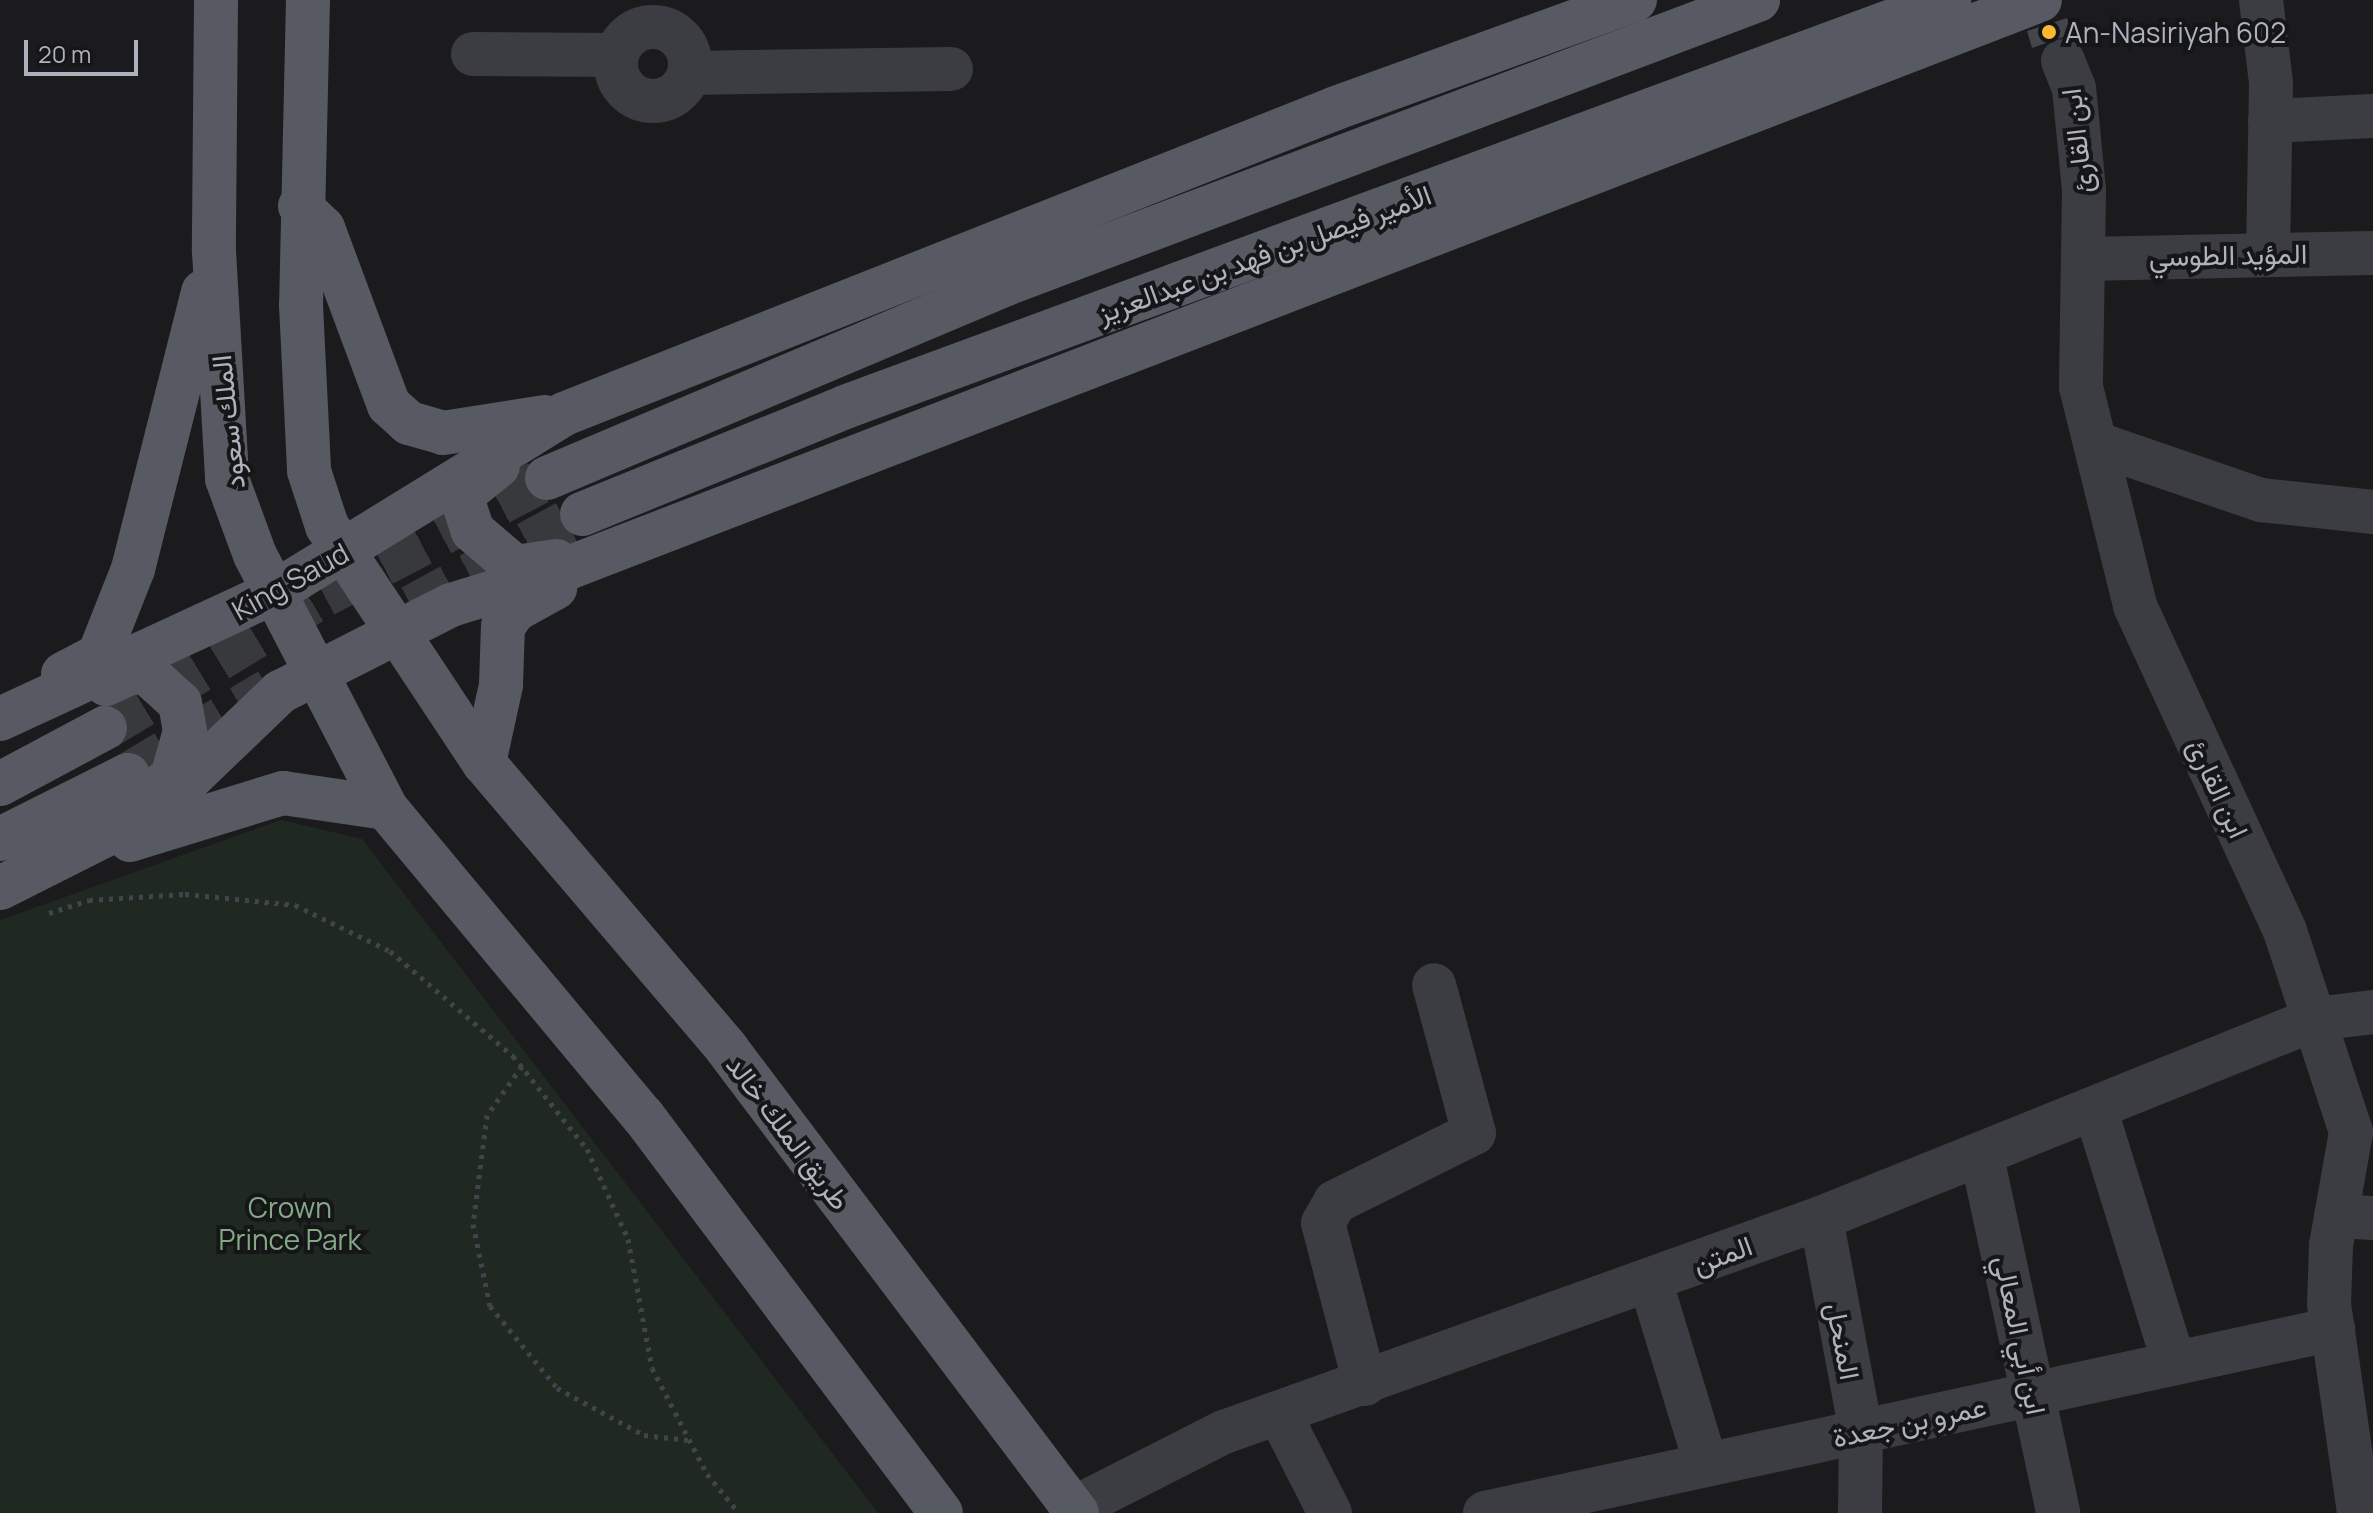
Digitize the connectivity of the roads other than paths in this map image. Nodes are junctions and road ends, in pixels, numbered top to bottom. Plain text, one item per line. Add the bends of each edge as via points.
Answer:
1 (216, 0) edge
2 (308, 0) edge
3 (1635, 0) edge
4 (1758, 0) edge
5 (1949, 0) edge
6 (2040, 0) edge
7 (2261, 0) edge
8 (665, 15) edge
9 (473, 54) dead end
10 (616, 55) junction
11 (2063, 61) dead end
12 (951, 69) dead end
13 (690, 73) junction
14 (2373, 116) edge
15 (2270, 121) junction
16 (300, 206) junction
17 (214, 251) junction
18 (2268, 251) junction
19 (2373, 253) edge
20 (2084, 259) junction
21 (564, 414) junction
22 (2095, 443) junction
23 (547, 478) tunnel mouth
24 (2373, 512) edge
25 (582, 514) tunnel mouth
26 (697, 518) junction
27 (344, 553) junction
28 (275, 592) junction
29 (393, 631) junction
30 (317, 671) junction
31 (0, 707) edge
32 (0, 719) edge
33 (105, 728) tunnel mouth
34 (0, 733) edge
35 (484, 763) junction
36 (128, 775) tunnel mouth
37 (0, 784) edge
38 (386, 808) junction
39 (0, 839) edge
40 (51, 864) junction
41 (0, 888) edge
42 (1434, 985) dead end
43 (2373, 1012) edge
44 (2315, 1019) junction
45 (2334, 1076) junction
46 (2373, 1102) edge
47 (2096, 1111) junction
48 (1982, 1157) junction
49 (2355, 1217) edge
50 (1821, 1218) junction
51 (1650, 1280) junction
52 (2333, 1329) junction
53 (2174, 1363) junction
54 (1365, 1384) junction
55 (2035, 1393) junction
56 (1279, 1413) junction
57 (1861, 1431) junction
58 (1706, 1464) junction
59 (1642, 1496) edge
60 (1076, 1511) edge
61 (941, 1513) edge
62 (1330, 1513) edge
63 (1485, 1513) edge
64 (1860, 1513) edge
65 (2058, 1513) edge
66 (2359, 1513) edge

1 - 17 main road, الملك سعود
2 - 16 main road
3 - 21 main road via 1321,114
4 - 23 main road via 1006,284
5 - 25 main road, الأمير فيصل بن فهد بن عبدالعزيز via 845,407
6 - 26 main road, الأمير فيصل بن فهد بن عبدالعزيز via 1284,285
7 - 15 street
8 - 10 street via 628,35
8 - 13 street via 688,50
9 - 10 street
10 - 13 street via 618,79 633,96 656,101 677,93
11 - 20 street, ابن القارئ via 2074,88
12 - 13 street
14 - 15 street
15 - 18 street
16 - 21 main road via 323,228 389,405 409,423 443,433
16 - 27 main road via 309,471
17 - 28 main road, الملك سعود via 227,479
17 - 31 main road via 133,569 99,655
18 - 19 street, المؤيد الطوسي
18 - 20 street, المؤيد الطوسي
20 - 22 street, ابن القارئ via 2081,387
21 - 26 main road via 468,490 464,504 473,531 515,567 549,563
21 - 27 main road, King Saud
22 - 24 street via 2261,500
22 - 44 street, ابن القارئ via 2135,606 2285,931
26 - 29 main road via 451,605
26 - 35 main road via 515,610 497,653 501,685
27 - 28 main road, King Saud
27 - 29 main road
28 - 30 main road, الملك سعود
28 - 32 main road, King Saud
29 - 30 main road
29 - 35 main road
30 - 38 main road, الملك سعود
30 - 40 main road via 280,692 159,808
33 - 37 main road
34 - 40 main road via 132,672 160,681 180,703 185,731 172,777
35 - 60 main road, طريق الملك خالد via 727,1049
36 - 39 main road
38 - 40 main road via 283,793
38 - 61 main road via 643,1116
40 - 41 main road
42 - 54 street via 1474,1133 1335,1202 1323,1223
43 - 44 street, المتن
44 - 45 street, ابن القارئ
44 - 47 street, المتن
45 - 46 street
45 - 49 street, ابن القارئ via 2351,1132
47 - 48 street, المتن
47 - 53 street
48 - 50 street, المتن
48 - 55 street, ابن أبي المعالي
49 - 52 street, ابن القارئ
50 - 51 street, المتن
50 - 57 street, المنحل
51 - 54 street, المتن
51 - 58 street
52 - 53 street, عمرو بن جعدة
52 - 66 street, ابن القارئ
53 - 55 street, عمرو بن جعدة
54 - 56 street, المتن
55 - 57 street, عمرو بن جعدة
55 - 65 street, ابن أبي المعالي
56 - 60 street, المتن via 1224,1432
56 - 62 street
57 - 58 street, عمرو بن جعدة
57 - 64 street, المنحل
58 - 59 street, عمرو بن جعدة
59 - 63 street, عمرو بن جعدة

